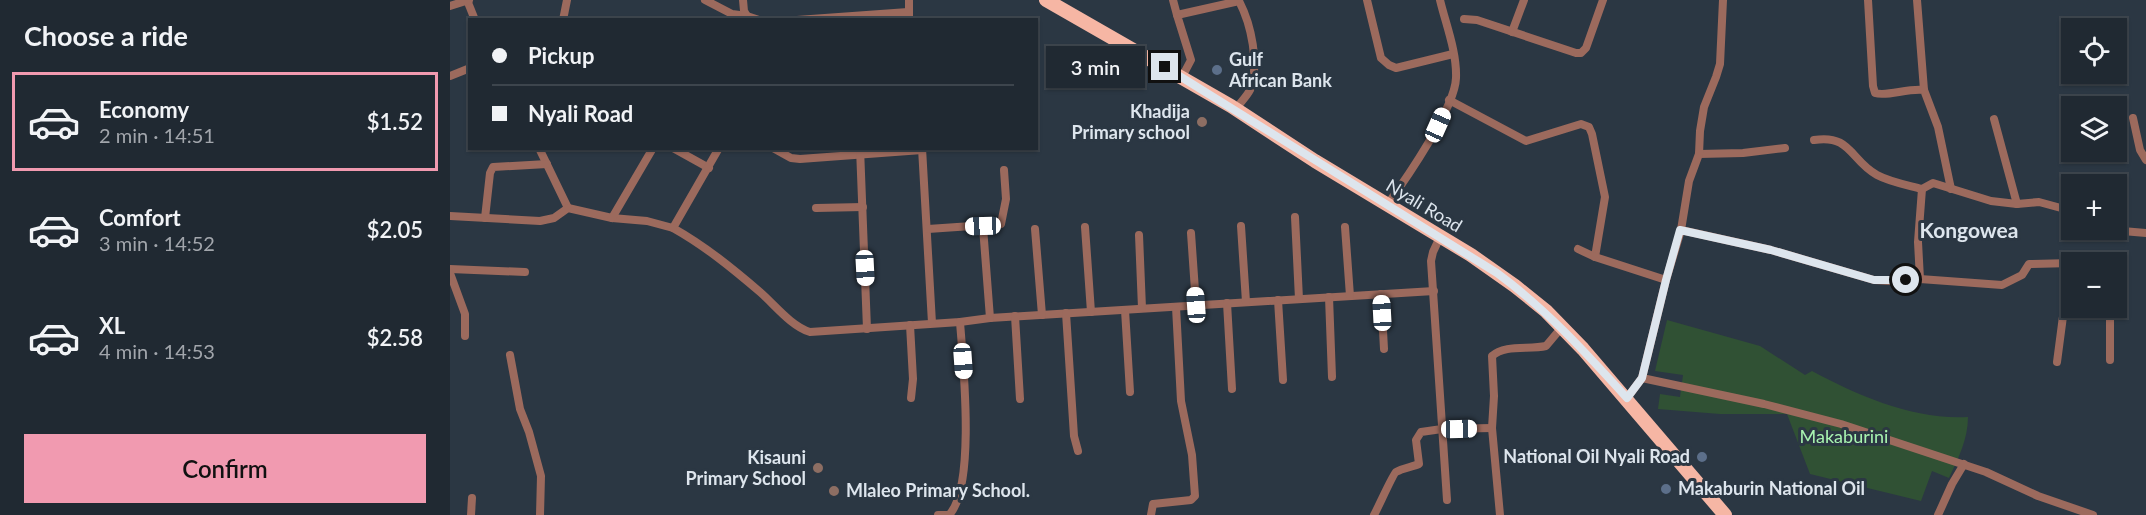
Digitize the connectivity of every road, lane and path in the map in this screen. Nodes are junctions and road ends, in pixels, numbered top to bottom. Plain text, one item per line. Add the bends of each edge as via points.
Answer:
1 (468, 0) edge
2 (567, 0) edge
3 (705, 0) edge
4 (743, 0) edge
5 (909, 0) edge
6 (1046, 0) edge
7 (1173, 0) edge
8 (1367, 0) edge
9 (1440, 0) edge
10 (1524, 0) edge
11 (1603, 0) edge
12 (1723, 0) edge
13 (1868, 0) edge
14 (1917, 0) edge
15 (1205, 4) edge
16 (450, 6) edge
17 (1177, 15) junction
18 (747, 16) junction
19 (909, 16) edge
20 (474, 18) edge
21 (563, 18) edge
22 (753, 18) edge
23 (852, 18) edge
24 (1464, 18) dead end
25 (1512, 32) junction
26 (1453, 54) junction
27 (468, 69) edge
28 (450, 76) edge
29 (1182, 77) junction
30 (1924, 90) junction
31 (1449, 100) junction
32 (1236, 109) junction
33 (2133, 118) dead end
34 (1994, 119) dead end
35 (1814, 140) dead end
36 (1785, 148) dead end
37 (540, 150) edge
38 (652, 150) edge
39 (676, 150) edge
40 (718, 150) edge
41 (777, 150) edge
42 (891, 150) edge
43 (922, 150) edge
44 (860, 151) edge
45 (1699, 154) junction
46 (2146, 160) edge
47 (547, 164) junction
48 (708, 168) junction
49 (1004, 170) dead end
50 (1922, 189) junction
51 (1951, 189) junction
52 (2017, 204) junction
53 (1388, 205) junction
54 (862, 207) junction
55 (568, 208) junction
56 (816, 208) dead end
57 (2061, 208) edge
58 (450, 216) edge
59 (1295, 217) dead end
60 (485, 218) junction
61 (612, 218) junction
62 (983, 226) junction
63 (1241, 226) dead end
64 (1085, 227) dead end
65 (1345, 227) dead end
66 (673, 228) junction
67 (928, 229) junction
68 (1035, 229) dead end
69 (1680, 230) junction
70 (2127, 231) edge
71 (1191, 233) dead end
72 (2146, 233) edge
73 (1139, 235) dead end
74 (1440, 237) junction
75 (1578, 249) dead end
76 (1595, 257) junction
77 (2061, 263) edge
78 (450, 269) edge
79 (525, 272) dead end
80 (450, 273) edge
81 (1920, 279) junction
82 (1666, 280) junction
83 (1434, 291) junction
84 (1381, 294) junction
85 (1350, 296) junction
86 (1329, 297) junction
87 (1299, 299) junction
88 (1278, 300) junction
89 (1246, 302) junction
90 (1227, 303) junction
91 (1196, 305) junction
92 (1176, 307) junction
93 (1142, 308) junction
94 (1125, 310) junction
95 (1091, 312) junction
96 (1066, 313) junction
97 (1042, 315) junction
98 (1015, 316) junction
99 (990, 318) junction
100 (2064, 318) edge
101 (2110, 318) edge
102 (960, 322) junction
103 (932, 323) junction
104 (910, 325) junction
105 (1562, 327) junction
106 (867, 328) junction
107 (465, 336) dead end
108 (1384, 349) dead end
109 (510, 355) dead end
110 (2110, 360) dead end
111 (2057, 362) dead end
112 (1332, 376) dead end
113 (1642, 378) junction
114 (1283, 380) dead end
115 (1232, 389) dead end
116 (1130, 392) dead end
117 (911, 398) dead end
118 (1627, 398) junction
119 (1020, 399) dead end
120 (1491, 428) junction
121 (1442, 429) junction
122 (1078, 450) dead end
123 (1964, 464) junction
124 (472, 498) dead end
125 (1447, 500) dead end
126 (2066, 505) junction
127 (471, 515) edge
128 (540, 515) edge
129 (938, 515) edge
130 (1151, 515) edge
131 (1374, 515) edge
132 (1500, 515) edge
133 (1725, 515) edge
134 (1938, 515) edge
135 (2069, 515) edge
136 (2092, 515) edge

1 - 16 street
1 - 20 street
2 - 21 street
3 - 18 street via 732,14
4 - 18 street
5 - 19 street
6 - 29 highway, Nyali Road
7 - 17 street
8 - 26 street via 1381,58 1389,65 1396,68
9 - 26 street
10 - 25 street
11 - 25 street via 1581,53
12 - 45 street via 1719,64 1704,106
13 - 30 street via 1875,93
14 - 30 street
15 - 17 street
15 - 32 street via 1239,1 1248,18 1255,60 1250,90
17 - 29 street via 1191,60
18 - 22 street
19 - 23 street
24 - 25 street
26 - 31 street via 1456,81
27 - 28 street
29 - 32 highway, Nyali Road
30 - 51 street via 1938,127
31 - 53 street via 1438,125
31 - 76 street via 1526,141 1581,124 1588,127 1605,197
32 - 53 highway, Nyali Road
33 - 46 street
34 - 52 street
35 - 50 street via 1832,139 1846,145 1857,160 1876,174
36 - 45 street
37 - 47 street
38 - 61 street
39 - 48 street
40 - 48 street
41 - 44 street via 791,158
42 - 44 street
43 - 67 street
44 - 54 street
45 - 69 street via 1689,181
47 - 55 street
47 - 60 street via 493,167
48 - 66 street
49 - 62 street via 1006,199 1001,224
50 - 51 street via 1933,183
50 - 81 street
51 - 52 street
52 - 57 street via 2039,202
53 - 74 highway, Nyali Road
54 - 56 street
54 - 106 street
55 - 60 street via 547,220
55 - 61 street
58 - 60 street
59 - 87 street
61 - 66 street
62 - 67 street
62 - 99 street
63 - 89 street
64 - 95 street
65 - 85 street
66 - 106 street via 727,264 804,330 815,333
67 - 103 street
68 - 97 street
69 - 81 street via 1771,250 1874,280
69 - 82 street
70 - 72 street
71 - 91 street
73 - 93 street
74 - 83 street via 1432,252
74 - 105 highway, Nyali Road via 1515,286
75 - 76 street
76 - 82 street
77 - 81 street via 2029,264 2022,275 2002,285
78 - 79 street
80 - 107 street via 465,314
82 - 113 street
83 - 84 street
83 - 121 street
84 - 85 street
84 - 108 street
85 - 86 street
86 - 87 street
86 - 112 street
87 - 88 street
88 - 89 street
88 - 114 street
89 - 90 street
90 - 91 street
90 - 115 street
91 - 92 street
92 - 93 street
92 - 130 street via 1181,401 1192,455 1195,496 1191,500 1153,504
93 - 94 street
94 - 95 street
94 - 116 street
95 - 96 street
96 - 97 street
96 - 122 street
97 - 98 street
98 - 99 street
98 - 119 street
99 - 102 street
100 - 111 street
101 - 110 street
102 - 103 street
102 - 129 street via 966,399 964,467 955,507 949,515
103 - 104 street
104 - 106 street
104 - 117 street via 914,380
105 - 118 highway, Nyali Road
105 - 120 street via 1546,345 1504,350 1492,356
109 - 128 street via 520,409 541,476
113 - 118 street
113 - 123 street via 1806,414
118 - 133 highway, Nyali Road
120 - 121 street
120 - 132 street
121 - 125 street
121 - 131 street via 1421,432 1416,440 1419,464 1391,477
123 - 126 street
123 - 134 street
124 - 127 street
126 - 135 street
126 - 136 street

